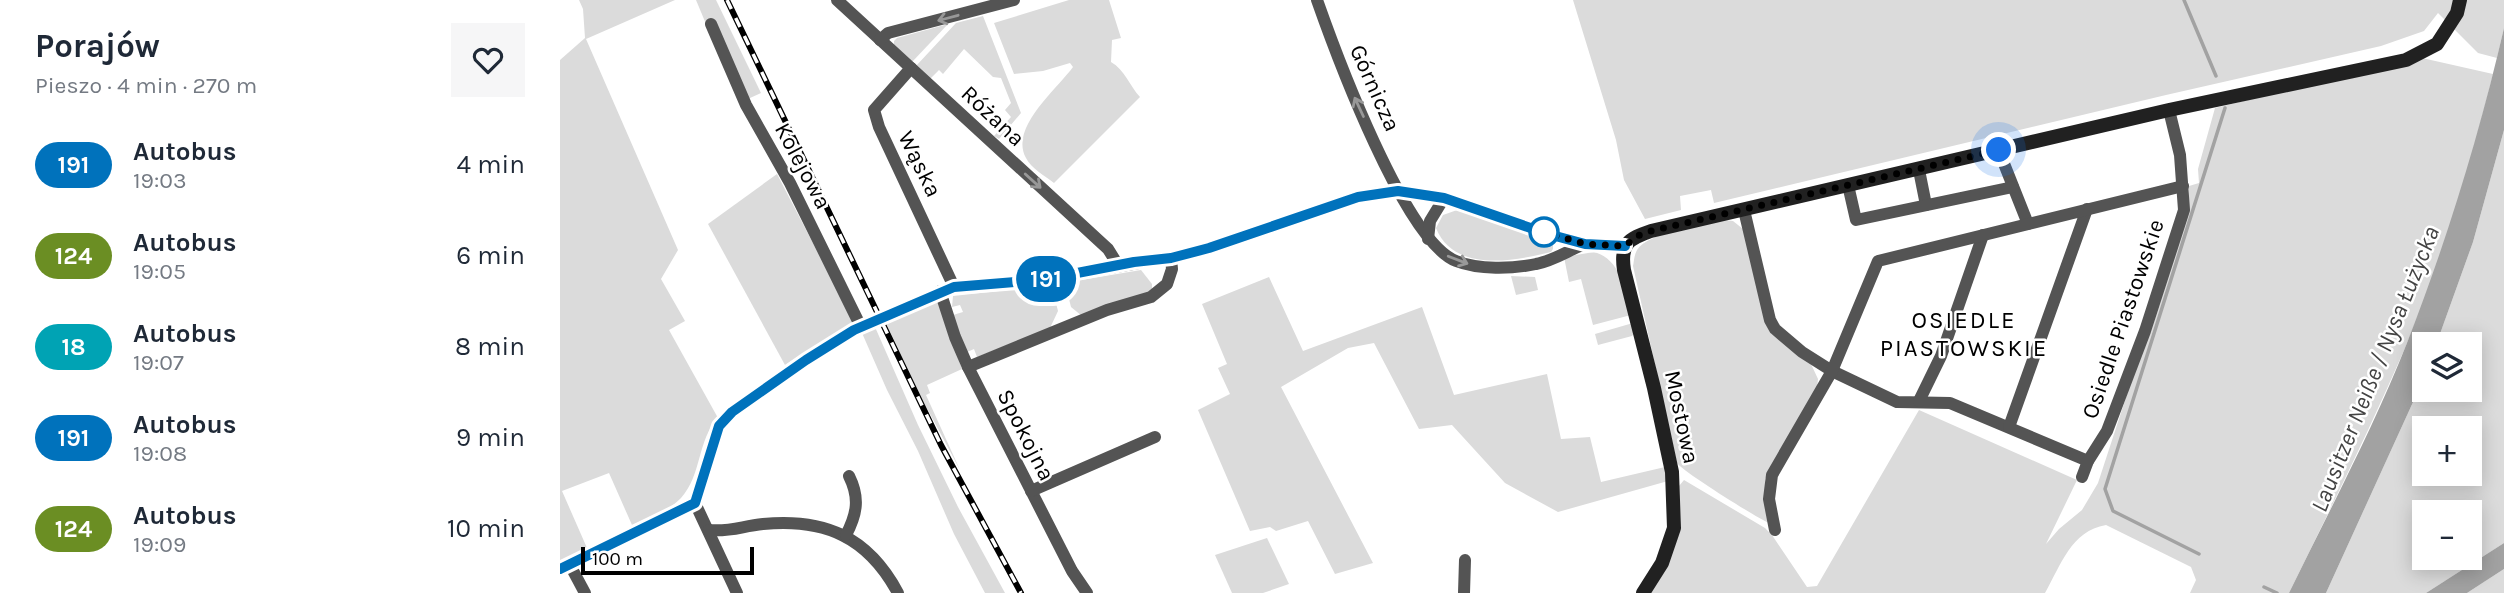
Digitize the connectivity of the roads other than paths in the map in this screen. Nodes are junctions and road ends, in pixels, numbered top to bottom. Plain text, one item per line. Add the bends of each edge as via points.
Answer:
1 (837, 0) edge
2 (1013, 0) edge
3 (1317, 0) edge
4 (2459, 0) edge
5 (984, 4) edge
6 (711, 24) dead end
7 (880, 40) junction
8 (911, 68) junction
9 (2169, 110) junction
10 (1999, 150) junction
11 (1919, 170) junction
12 (1847, 186) junction
13 (2183, 186) junction
14 (2013, 187) junction
15 (1398, 191) junction
16 (1444, 198) junction
17 (1926, 205) junction
18 (2087, 209) junction
19 (1744, 210) junction
20 (2028, 224) junction
21 (1983, 235) junction
22 (1428, 239) junction
23 (1585, 244) junction
24 (1625, 246) junction
25 (1171, 258) junction
26 (1118, 265) junction
27 (954, 287) junction
28 (940, 291) junction
29 (861, 327) junction
30 (968, 367) junction
31 (1832, 371) junction
32 (1919, 401) junction
33 (2009, 427) junction
34 (1155, 437) dead end
35 (2088, 461) junction
36 (849, 476) dead end
37 (2082, 478) dead end
38 (1031, 491) junction
39 (695, 503) junction
40 (709, 530) junction
41 (1775, 530) dead end
42 (846, 535) junction
43 (1465, 560) dead end
44 (565, 567) edge
45 (585, 593) edge
46 (737, 593) edge
47 (898, 593) edge
48 (1087, 593) edge
49 (1464, 593) edge
50 (1643, 593) edge

1 - 7 street, Różana
2 - 5 street
15 -> 3 street, Górnicza via 1340,68
4 - 9 street via 2457,13 2437,44 2406,60
5 -> 7 street via 888,33
6 - 29 street, Kolejowa via 746,105
7 - 8 street, Różana
8 -> 26 street, Różana via 1108,249
8 - 27 street, Wąska via 874,110
9 - 10 street
9 - 13 street, Osiedle Piastowskie
10 - 11 street
10 - 14 street
11 - 12 street
11 - 17 street
12 - 17 street via 1856,220
12 - 19 street
13 - 18 street, Osiedle Piastowskie
13 - 35 street, Osiedle Piastowskie via 2184,209 2145,331 2107,431
14 - 17 street
14 - 20 street
15 - 16 street
15 - 22 street, Górnicza
15 - 25 street via 1358,197
16 - 22 street via 1430,221
16 - 23 street
18 - 20 street, Osiedle Piastowskie
18 - 33 street
19 - 24 street via 1651,231
19 - 31 street via 1775,329
20 - 21 street, Osiedle Piastowskie
21 - 31 street, Osiedle Piastowskie via 1878,261
21 - 32 street via 1941,356
22 -> 23 street, Górnicza via 1455,261 1482,267 1536,264
23 - 24 street
24 - 50 street, Mostowa via 1624,270 1672,472 1674,528 1662,563
25 - 26 street
25 - 30 street via 1167,284 1151,297 1107,310
26 - 27 street via 1041,280
27 - 28 street
28 - 29 street
28 - 30 street, Spokojna
29 - 39 street via 732,412 719,426
30 - 38 street, Spokojna
31 - 32 street via 1897,402
31 - 41 street, Osiedle Piastowskie via 1772,475 1769,499
32 - 33 street via 1950,404
33 - 35 street
34 - 38 street
35 - 37 street, Osiedle Piastowskie
36 - 42 street via 857,506
38 - 48 street, Spokojna
39 - 40 street
39 - 44 street
40 - 42 street via 792,523
40 - 46 street
42 - 47 street via 873,556
43 - 49 street
44 - 45 street

